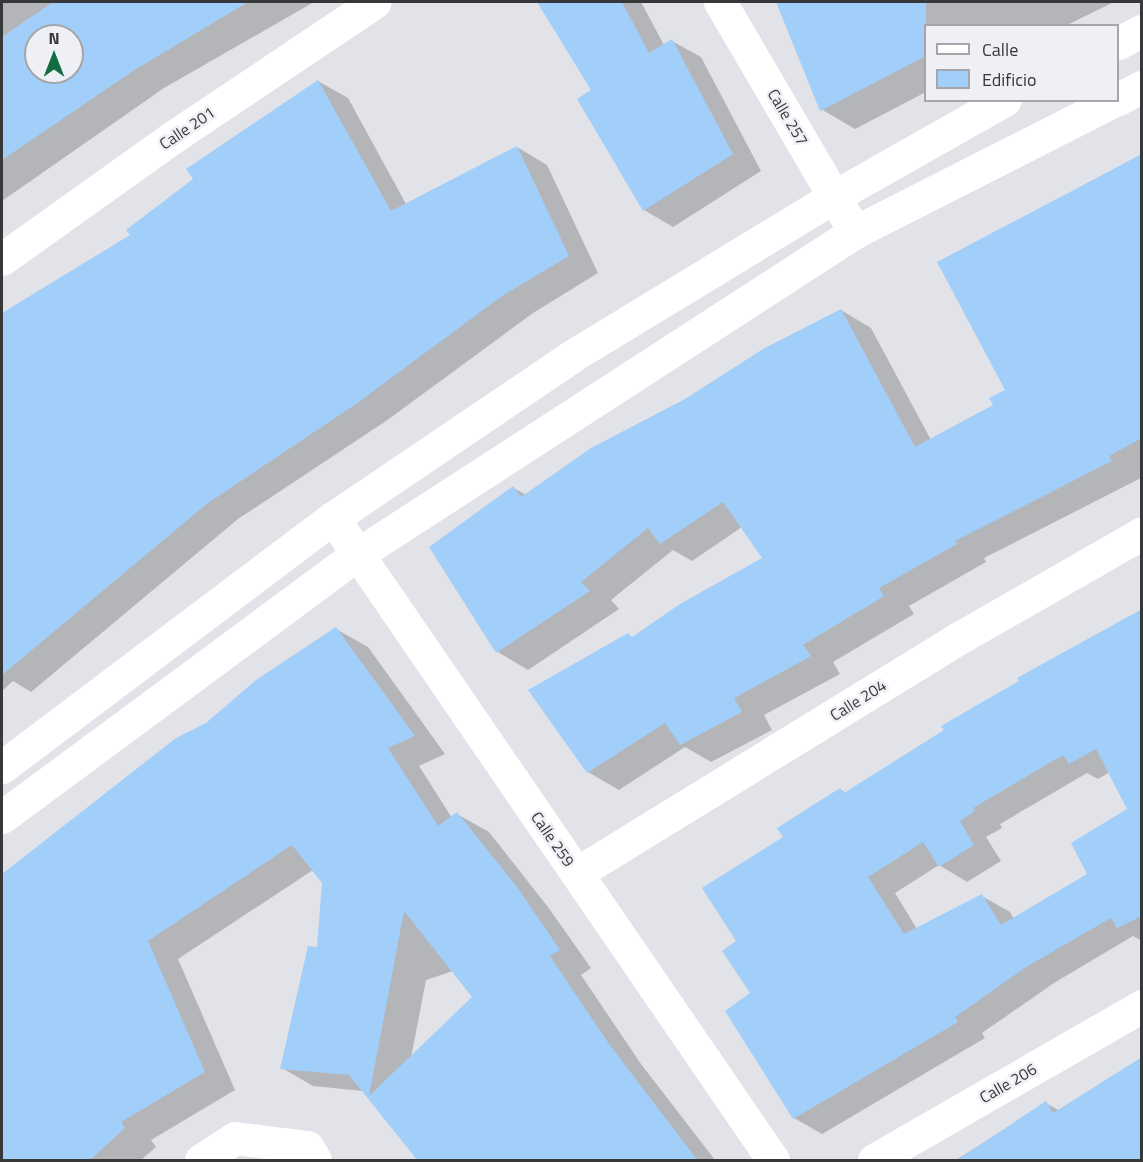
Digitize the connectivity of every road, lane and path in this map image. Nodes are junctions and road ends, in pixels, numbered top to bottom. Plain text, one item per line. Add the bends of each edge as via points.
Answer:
1 (375, 2) edge
2 (720, 2) edge
3 (1142, 31) edge
4 (1119, 42) edge
5 (1142, 87) edge
6 (1119, 98) edge
7 (1001, 102) edge
8 (1112, 102) edge
9 (835, 196) junction
10 (855, 232) junction
11 (2, 259) edge
12 (333, 518) junction
13 (1142, 533) edge
14 (358, 554) junction
15 (2, 767) edge
16 (2, 817) edge
17 (577, 873) junction
18 (1142, 1006) edge
19 (201, 1161) edge
20 (315, 1161) edge
21 (773, 1161) edge
22 (873, 1161) edge

1 - 11 street, Calle 201 via 176,135
2 - 9 street, Calle 257
3 - 4 street
5 - 6 street
7 - 9 street
8 - 10 street
9 - 10 street, Calle 257
9 - 12 street via 572,356
10 - 14 street
12 - 14 street, Calle 259
12 - 15 street
13 - 17 street, Calle 204 via 959,638
14 - 16 street
14 - 17 street, Calle 259
17 - 21 street, Calle 259
18 - 22 street, Calle 206
19 - 20 street via 235,1138 307,1148

